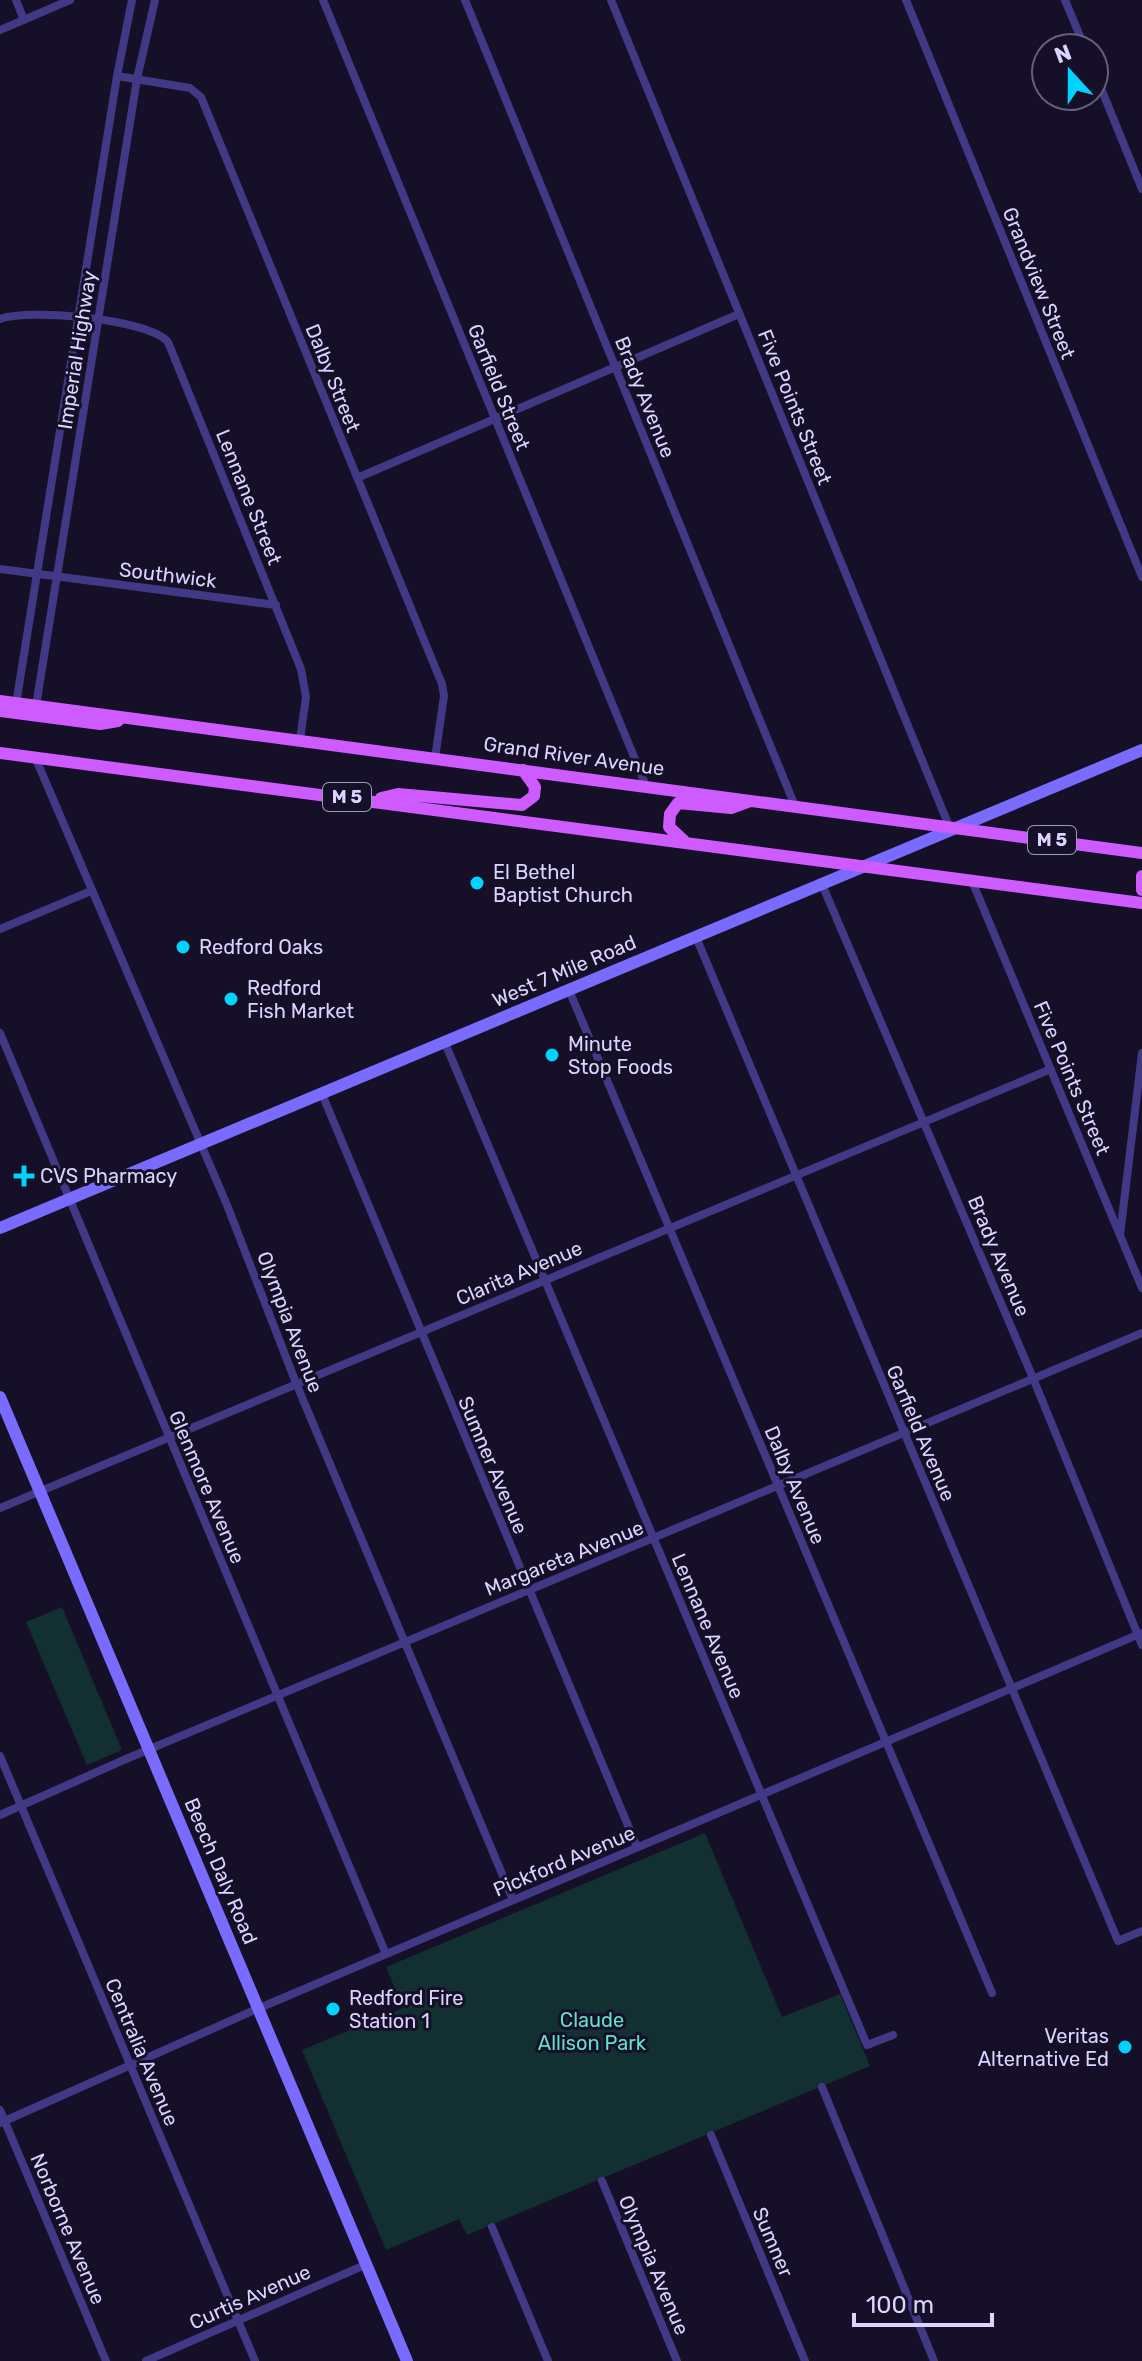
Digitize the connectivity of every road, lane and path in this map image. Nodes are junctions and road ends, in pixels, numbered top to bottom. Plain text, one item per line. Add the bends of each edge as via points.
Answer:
1 (16, 0) edge
2 (70, 0) edge
3 (132, 0) edge
4 (155, 0) edge
5 (323, 0) edge
6 (465, 0) edge
7 (611, 0) edge
8 (906, 0) edge
9 (1065, 0) edge
10 (24, 20) junction
11 (0, 30) edge
12 (1078, 32) edge
13 (117, 76) junction
14 (137, 79) junction
15 (1110, 110) edge
16 (1142, 189) edge
17 (739, 314) junction
18 (1, 316) edge
19 (78, 316) junction
20 (98, 321) junction
21 (615, 367) junction
22 (495, 420) junction
23 (357, 478) junction
24 (0, 569) edge
25 (36, 574) junction
26 (57, 577) junction
27 (1142, 577) edge
28 (276, 605) junction
29 (0, 701) edge
30 (16, 704) junction
31 (36, 706) junction
32 (0, 711) edge
33 (133, 718) junction
34 (300, 739) junction
35 (1142, 750) edge
36 (0, 753) edge
37 (35, 757) junction
38 (435, 758) junction
39 (523, 770) junction
40 (646, 786) junction
41 (371, 800) junction
42 (753, 800) junction
43 (795, 806) junction
44 (949, 826) junction
45 (963, 828) junction
46 (693, 844) junction
47 (1142, 853) edge
48 (863, 866) junction
49 (1142, 876) edge
50 (972, 881) junction
51 (821, 882) junction
52 (1142, 890) edge
53 (91, 891) junction
54 (1142, 903) edge
55 (0, 929) edge
56 (696, 937) junction
57 (569, 990) junction
58 (0, 1033) edge
59 (445, 1043) junction
60 (1142, 1053) edge
61 (1051, 1069) junction
62 (322, 1094) junction
63 (925, 1122) junction
64 (200, 1145) junction
65 (796, 1175) junction
66 (69, 1199) junction
67 (0, 1228) edge
68 (669, 1228) junction
69 (1120, 1236) junction
70 (543, 1279) junction
71 (1142, 1288) edge
72 (420, 1332) junction
73 (1142, 1333) edge
74 (1033, 1378) junction
75 (296, 1383) junction
76 (0, 1397) edge
77 (904, 1432) junction
78 (169, 1437) junction
79 (777, 1485) junction
80 (39, 1491) junction
81 (0, 1508) edge
82 (653, 1538) junction
83 (529, 1590) junction
84 (1140, 1634) edge
85 (405, 1642) junction
86 (1142, 1645) edge
87 (1012, 1688) junction
88 (277, 1696) junction
89 (887, 1741) junction
90 (148, 1750) junction
91 (0, 1756) edge
92 (762, 1794) junction
93 (21, 1806) junction
94 (0, 1815) edge
95 (637, 1847) junction
96 (513, 1900) junction
97 (1142, 1931) edge
98 (386, 1954) junction
99 (992, 1993) dead end
100 (257, 2009) junction
101 (893, 2035) dead end
102 (129, 2065) junction
103 (822, 2087) dead end
104 (0, 2110) edge
105 (2, 2122) edge
106 (711, 2135) dead end
107 (602, 2181) dead end
108 (492, 2227) dead end
109 (367, 2264) junction
110 (237, 2320) junction
111 (106, 2361) edge
112 (146, 2361) edge
113 (255, 2361) edge
114 (407, 2361) edge
115 (548, 2361) edge
116 (677, 2361) edge
117 (805, 2361) edge
118 (934, 2361) edge

1 - 10 street
2 - 10 street
3 - 13 street, Imperial Highway
4 - 14 street, Imperial Highway
5 - 22 street, Garfield Street
6 - 21 street, Brady Avenue
7 - 17 street, Five Points Street
8 - 27 street, Grandview Street
9 - 12 street
10 - 11 street
13 - 14 street, Dalby Street
13 - 19 street, Imperial Highway
14 - 20 street, Imperial Highway
14 - 23 street, Dalby Street via 190,88 201,97
15 - 16 street
17 - 21 street
17 - 44 street, Five Points Street
18 - 19 street, Lennane Street
19 - 20 street, Lennane Street
19 - 25 street, Imperial Highway
20 - 26 street, Imperial Highway
20 - 28 street, Lennane Street via 153,330 168,342
21 - 22 street
21 - 43 street, Brady Avenue
22 - 23 street
22 - 40 street, Garfield Street
23 - 38 street, Dalby Street via 442,684
24 - 25 street, Southwick
25 - 26 street, Southwick
25 - 30 street, Imperial Highway
26 - 28 street, Southwick
26 - 31 street, Imperial Highway
28 - 34 street, Lennane Street via 305,683
29 - 30 main road, Grand River Avenue / M 5
30 - 31 main road, Grand River Avenue / M 5
31 - 33 main road, Grand River Avenue / M 5
32 - 33 main road via 100,724
33 - 34 main road, Grand River Avenue / M 5
34 - 38 main road, Grand River Avenue / M 5
35 - 45 main road, West 7 Mile Road
36 - 37 main road, M 5
37 - 41 main road, M 5
37 - 53 street, Olympia Avenue
38 - 39 main road, Grand River Avenue / M 5
39 - 40 main road, Grand River Avenue / M 5
39 - 41 main road via 535,787 534,796 522,805 398,794
40 - 42 main road, Grand River Avenue / M 5
41 - 46 main road, M 5
42 - 43 main road, Grand River Avenue / M 5
42 - 46 main road via 731,808 675,805 671,830
43 - 44 main road, Grand River Avenue / M 5
44 - 45 main road, Grand River Avenue / M 5
45 - 47 main road, Grand River Avenue / M 5
45 - 48 main road, West 7 Mile Road
46 - 48 main road, M 5
48 - 50 main road, M 5
48 - 51 main road, West 7 Mile Road
49 - 52 main road
50 - 54 main road, M 5
50 - 61 street, Five Points Street
51 - 56 main road, West 7 Mile Road
51 - 63 street, Brady Avenue
53 - 55 street
53 - 64 street, Olympia Avenue
56 - 57 main road, West 7 Mile Road
56 - 65 street, Garfield Avenue
57 - 59 main road, West 7 Mile Road
57 - 68 street, Dalby Avenue
58 - 66 street, Glenmore Avenue
59 - 62 main road, West 7 Mile Road
59 - 70 street, Lennane Avenue
60 - 69 street
61 - 63 street, Clarita Avenue
61 - 69 street, Five Points Street
62 - 64 main road, West 7 Mile Road
62 - 72 street, Sumner Avenue
63 - 65 street, Clarita Avenue
63 - 74 street, Brady Avenue
64 - 66 main road, West 7 Mile Road
64 - 75 street, Olympia Avenue
65 - 68 street, Clarita Avenue
65 - 77 street, Garfield Avenue
66 - 67 main road, West 7 Mile Road
66 - 78 street, Glenmore Avenue
68 - 70 street, Clarita Avenue
68 - 79 street, Dalby Avenue
69 - 71 street, Five Points Street
70 - 72 street, Clarita Avenue
70 - 82 street, Lennane Avenue
72 - 75 street, Clarita Avenue
72 - 83 street, Sumner Avenue
73 - 74 street, Margareta Avenue
74 - 77 street, Margareta Avenue
74 - 84 street, Brady Avenue
75 - 78 street, Clarita Avenue
75 - 85 street, Olympia Avenue
76 - 80 main road, Beech Daly Road
77 - 79 street, Margareta Avenue
77 - 87 street, Garfield Avenue
78 - 80 street, Clarita Avenue
78 - 88 street, Glenmore Avenue
79 - 82 street, Margareta Avenue
79 - 89 street, Dalby Avenue
80 - 81 street, Clarita Avenue
80 - 90 main road, Beech Daly Road
82 - 83 street, Margareta Avenue
82 - 92 street, Lennane Avenue
83 - 85 street, Margareta Avenue
83 - 95 street, Sumner Avenue
84 - 86 street, Brady Avenue
84 - 87 street, Pickford Avenue
85 - 88 street, Margareta Avenue
85 - 96 street, Olympia Avenue
87 - 89 street, Pickford Avenue
87 - 97 street, Garfield Avenue via 1118,1941
88 - 90 street, Margareta Avenue
88 - 98 street, Glenmore Avenue
89 - 92 street, Pickford Avenue
89 - 99 street, Dalby Avenue
90 - 93 street, Margareta Avenue
90 - 100 main road, Beech Daly Road
91 - 93 street, Centralia Avenue
92 - 95 street, Pickford Avenue
92 - 101 street, Lennane Avenue via 867,2045
93 - 94 street, Margareta Avenue
93 - 102 street, Centralia Avenue
95 - 96 street, Pickford Avenue
96 - 98 street, Pickford Avenue
98 - 100 street, Pickford Avenue
100 - 102 street, Pickford Avenue
100 - 109 main road, Beech Daly Road
102 - 105 street, Pickford Avenue
102 - 110 street, Centralia Avenue
103 - 118 street
104 - 105 street, Norborne Avenue
105 - 111 street, Norborne Avenue
106 - 117 street, Sumner
107 - 116 street, Olympia Avenue
108 - 115 street
109 - 110 street, Curtis Avenue
109 - 114 main road, Beech Daly Road
110 - 112 street, Curtis Avenue
110 - 113 street, Centralia Avenue

